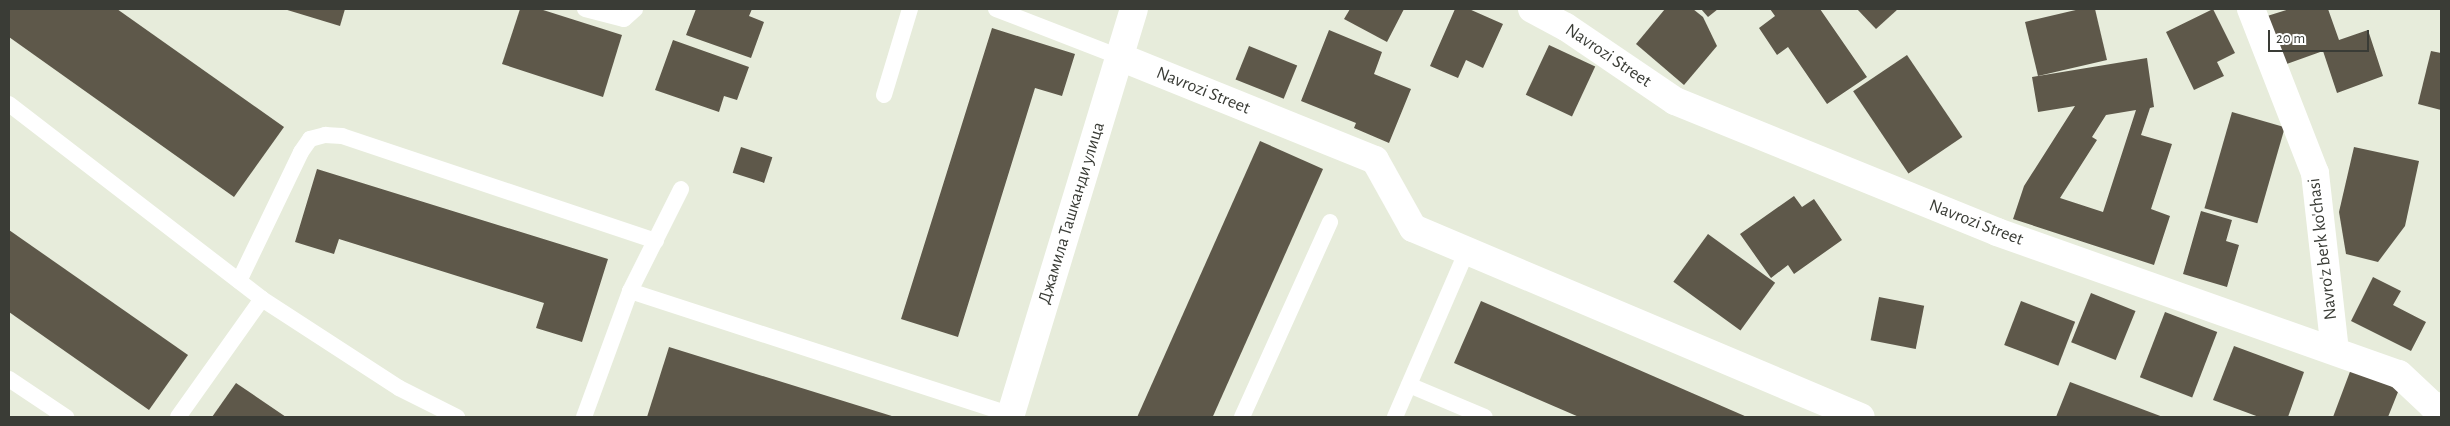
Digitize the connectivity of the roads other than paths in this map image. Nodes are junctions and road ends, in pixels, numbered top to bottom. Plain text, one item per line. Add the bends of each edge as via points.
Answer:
1 (585, 9) edge
2 (635, 9) edge
3 (910, 9) edge
4 (996, 9) edge
5 (1134, 9) edge
6 (1532, 9) edge
7 (2251, 9) edge
8 (1120, 57) junction
9 (884, 96) dead end
10 (9, 104) edge
11 (681, 188) dead end
12 (1330, 222) dead end
13 (656, 241) junction
14 (1467, 251) junction
15 (239, 281) junction
16 (630, 291) junction
17 (262, 299) junction
18 (2334, 351) junction
19 (9, 379) edge
20 (1409, 385) junction
21 (2434, 410) edge
22 (1011, 416) edge
23 (66, 417) edge
24 (178, 417) edge
25 (457, 417) edge
26 (584, 417) edge
27 (1242, 417) edge
28 (1395, 417) edge
29 (1485, 417) edge
30 (1860, 417) edge

1 - 2 lane via 624,18
3 - 9 lane
4 - 8 lane
5 - 8 street, Джамила Ташканди улица
6 - 18 street, Navrozi Street via 1566,27 1675,101 1997,232
7 - 18 street, Navro'z berk ko'chasi via 2315,173
8 - 14 street, Navrozi Street via 1374,160 1413,228
8 - 22 street, Джамила Ташканди улица
10 - 15 lane
11 - 13 lane
12 - 27 lane
13 - 15 lane via 342,136 325,135 310,139 301,152
13 - 16 lane
14 - 20 lane
14 - 30 street, Navrozi Street
15 - 17 lane
16 - 22 lane
16 - 26 lane
17 - 24 lane
17 - 25 lane via 399,388
18 - 21 street, Navrozi Street via 2399,374
19 - 23 lane
20 - 28 lane
20 - 29 lane

